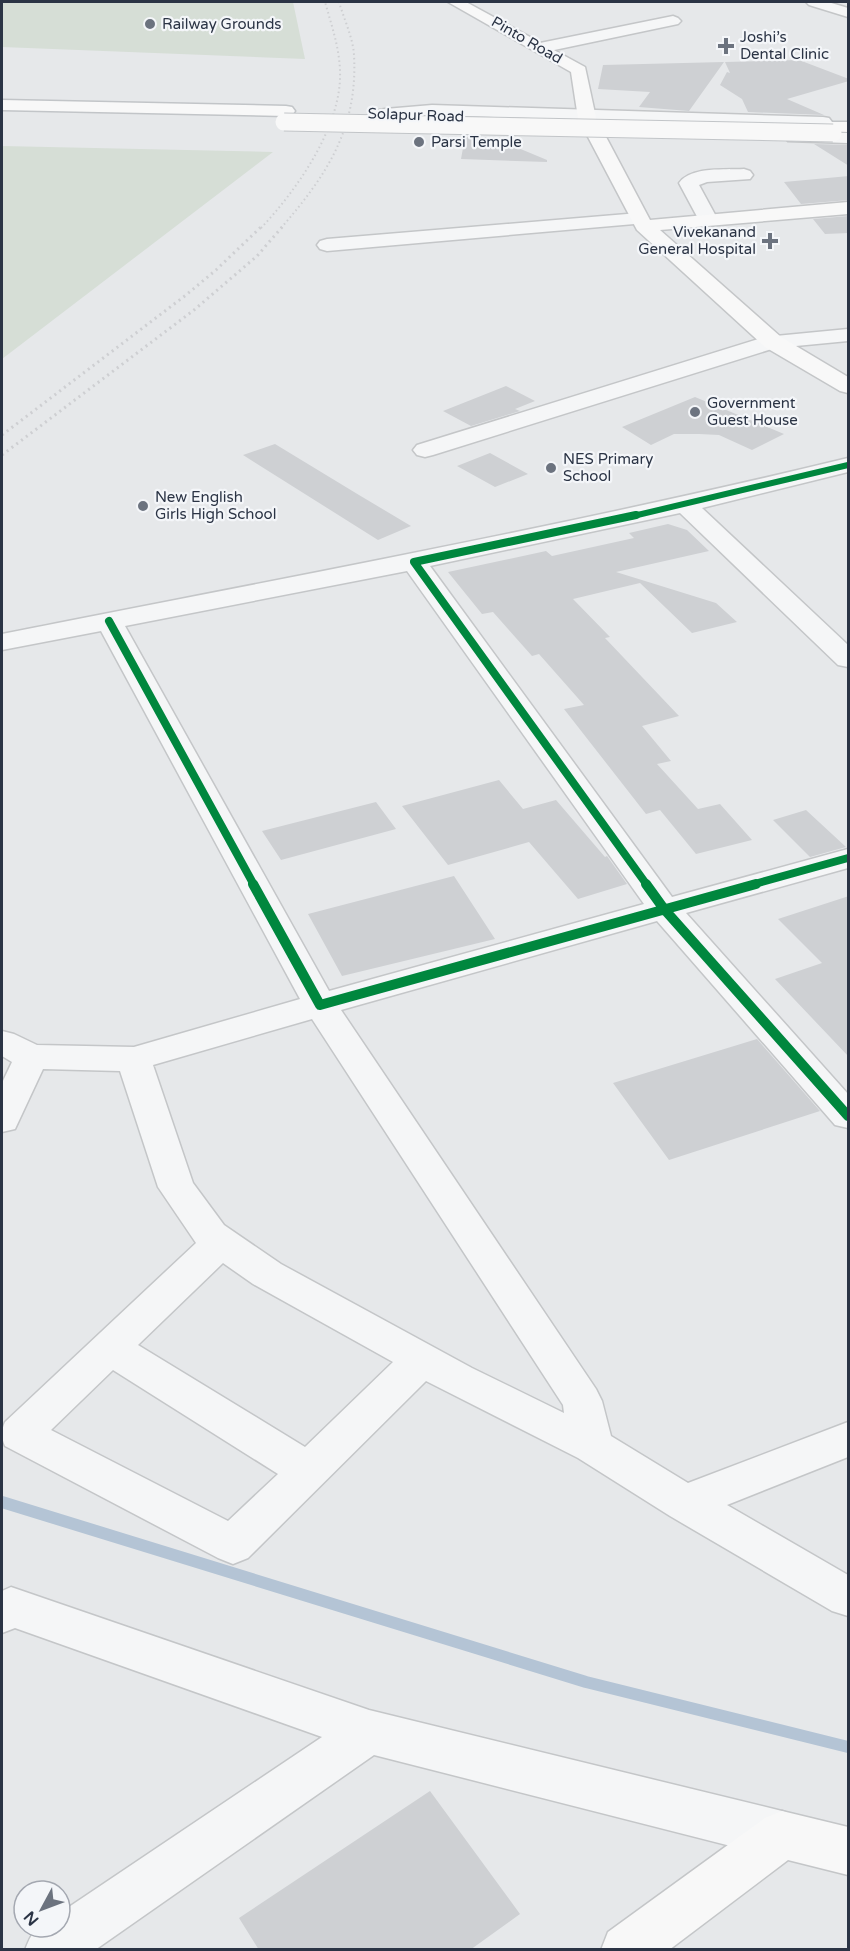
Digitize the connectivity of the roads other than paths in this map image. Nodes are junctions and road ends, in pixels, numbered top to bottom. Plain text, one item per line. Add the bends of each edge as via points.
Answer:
1 (456, 2) edge
2 (813, 2) edge
3 (849, 13) edge
4 (673, 21) dead end
5 (540, 48) junction
6 (2, 105) edge
7 (2, 115) edge
8 (285, 116) junction
9 (380, 119) junction
10 (849, 123) edge
11 (590, 124) junction
12 (842, 132) edge
13 (744, 175) dead end
14 (849, 208) edge
15 (708, 220) junction
16 (642, 223) junction
17 (327, 245) dead end
18 (849, 335) edge
19 (773, 342) junction
20 (849, 386) edge
21 (425, 450) dead end
22 (849, 465) edge
23 (685, 505) junction
24 (414, 562) junction
25 (109, 621) junction
26 (2, 642) edge
27 (849, 659) edge
28 (849, 858) edge
29 (664, 909) junction
30 (320, 1005) junction
31 (16, 1049) edge
32 (134, 1059) junction
33 (849, 1116) edge
34 (2, 1120) edge
35 (221, 1242) junction
36 (110, 1348) junction
37 (422, 1359) junction
38 (849, 1439) edge
39 (593, 1446) junction
40 (308, 1471) junction
41 (685, 1503) junction
42 (849, 1597) edge
43 (5, 1608) edge
44 (369, 1732) junction
45 (782, 1835) junction
46 (849, 1851) edge
47 (50, 1950) edge
48 (626, 1950) edge

1 - 5 street, Pinto Road
2 - 3 street
4 - 5 street
5 - 11 street, Pinto Road via 579,70
6 - 8 street
7 - 8 street
8 - 9 street, bridge
9 - 11 street via 401,128
9 - 12 street, bridge
10 - 11 street
11 - 12 street
11 - 16 street
13 - 15 street via 704,177 688,183
14 - 15 street
15 - 16 street
16 - 17 street
16 - 19 street
18 - 19 street
19 - 20 street
19 - 21 street
22 - 23 street
23 - 24 street
23 - 27 street
24 - 25 street
24 - 29 street
25 - 26 street
25 - 30 street
28 - 29 street
29 - 30 street
29 - 33 street
30 - 32 street
30 - 39 street via 582,1401
31 - 32 street
31 - 34 street
32 - 35 street via 176,1186 211,1235
35 - 36 street
35 - 37 street via 267,1274
36 - 40 street
36 - 40 street via 20,1434 233,1545
37 - 39 street
37 - 40 street
38 - 41 street
39 - 41 street
41 - 42 street
43 - 44 street
44 - 45 street
44 - 47 street
45 - 46 street
45 - 48 street

